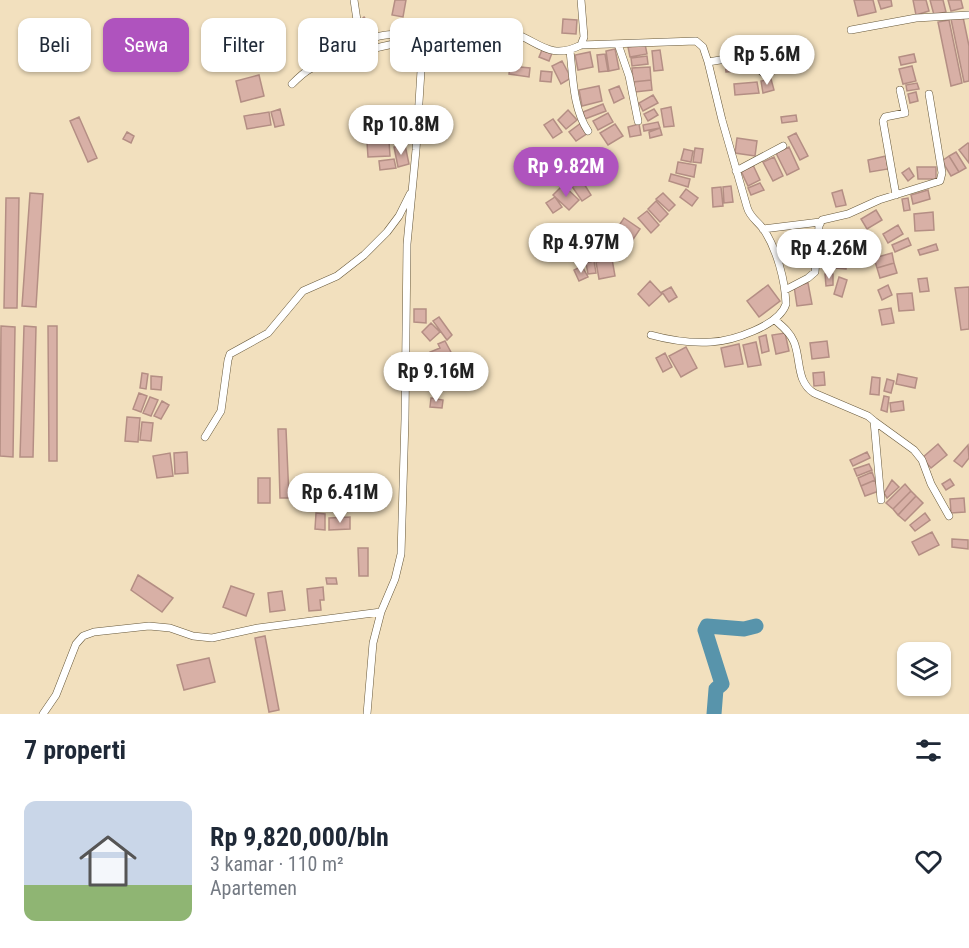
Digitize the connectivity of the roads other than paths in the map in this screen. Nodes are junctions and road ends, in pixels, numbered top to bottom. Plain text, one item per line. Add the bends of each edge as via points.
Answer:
1 (354, 0) edge
2 (580, 0) edge
3 (969, 15) edge
4 (851, 30) dead end
5 (390, 34) edge
6 (523, 39) edge
7 (618, 44) junction
8 (581, 45) junction
9 (390, 46) edge
10 (570, 51) junction
11 (791, 54) dead end
12 (708, 62) junction
13 (420, 72) edge
14 (292, 84) dead end
15 (900, 90) dead end
16 (929, 94) dead end
17 (638, 121) dead end
18 (588, 131) dead end
19 (783, 146) dead end
20 (736, 171) junction
21 (411, 191) junction
22 (896, 195) junction
23 (820, 222) junction
24 (763, 229) junction
25 (785, 290) junction
26 (775, 320) junction
27 (651, 335) dead end
28 (874, 421) junction
29 (205, 437) dead end
30 (881, 500) dead end
31 (949, 516) dead end
32 (381, 612) junction
33 (43, 714) edge
34 (367, 714) edge

1 - 5 street via 358,34 363,40
2 - 8 street via 584,36
3 - 4 street via 916,18
6 - 10 street via 544,50
7 - 8 street
7 - 12 street via 696,41 703,47
7 - 17 street
8 - 10 street
9 - 14 street via 331,61 308,70
10 - 18 street via 578,111
11 - 12 street via 780,67 766,74 750,55
12 - 20 street
13 - 21 street
15 - 22 street via 905,112 883,121
16 - 22 street via 941,178 938,183
19 - 20 street
20 - 24 street via 749,215
21 - 29 street via 399,216 364,255 337,276 303,291 268,333 230,354 221,411
21 - 32 street via 401,554
22 - 23 street
23 - 24 street
23 - 25 street via 816,268 811,276
24 - 25 street via 781,269
25 - 26 street via 784,309
26 - 27 street via 754,331 709,343
26 - 28 street via 793,340 800,374 808,389
28 - 30 street
28 - 31 street via 922,460
32 - 33 street via 212,638 148,626 94,632 76,644 56,695
32 - 34 street via 373,643

